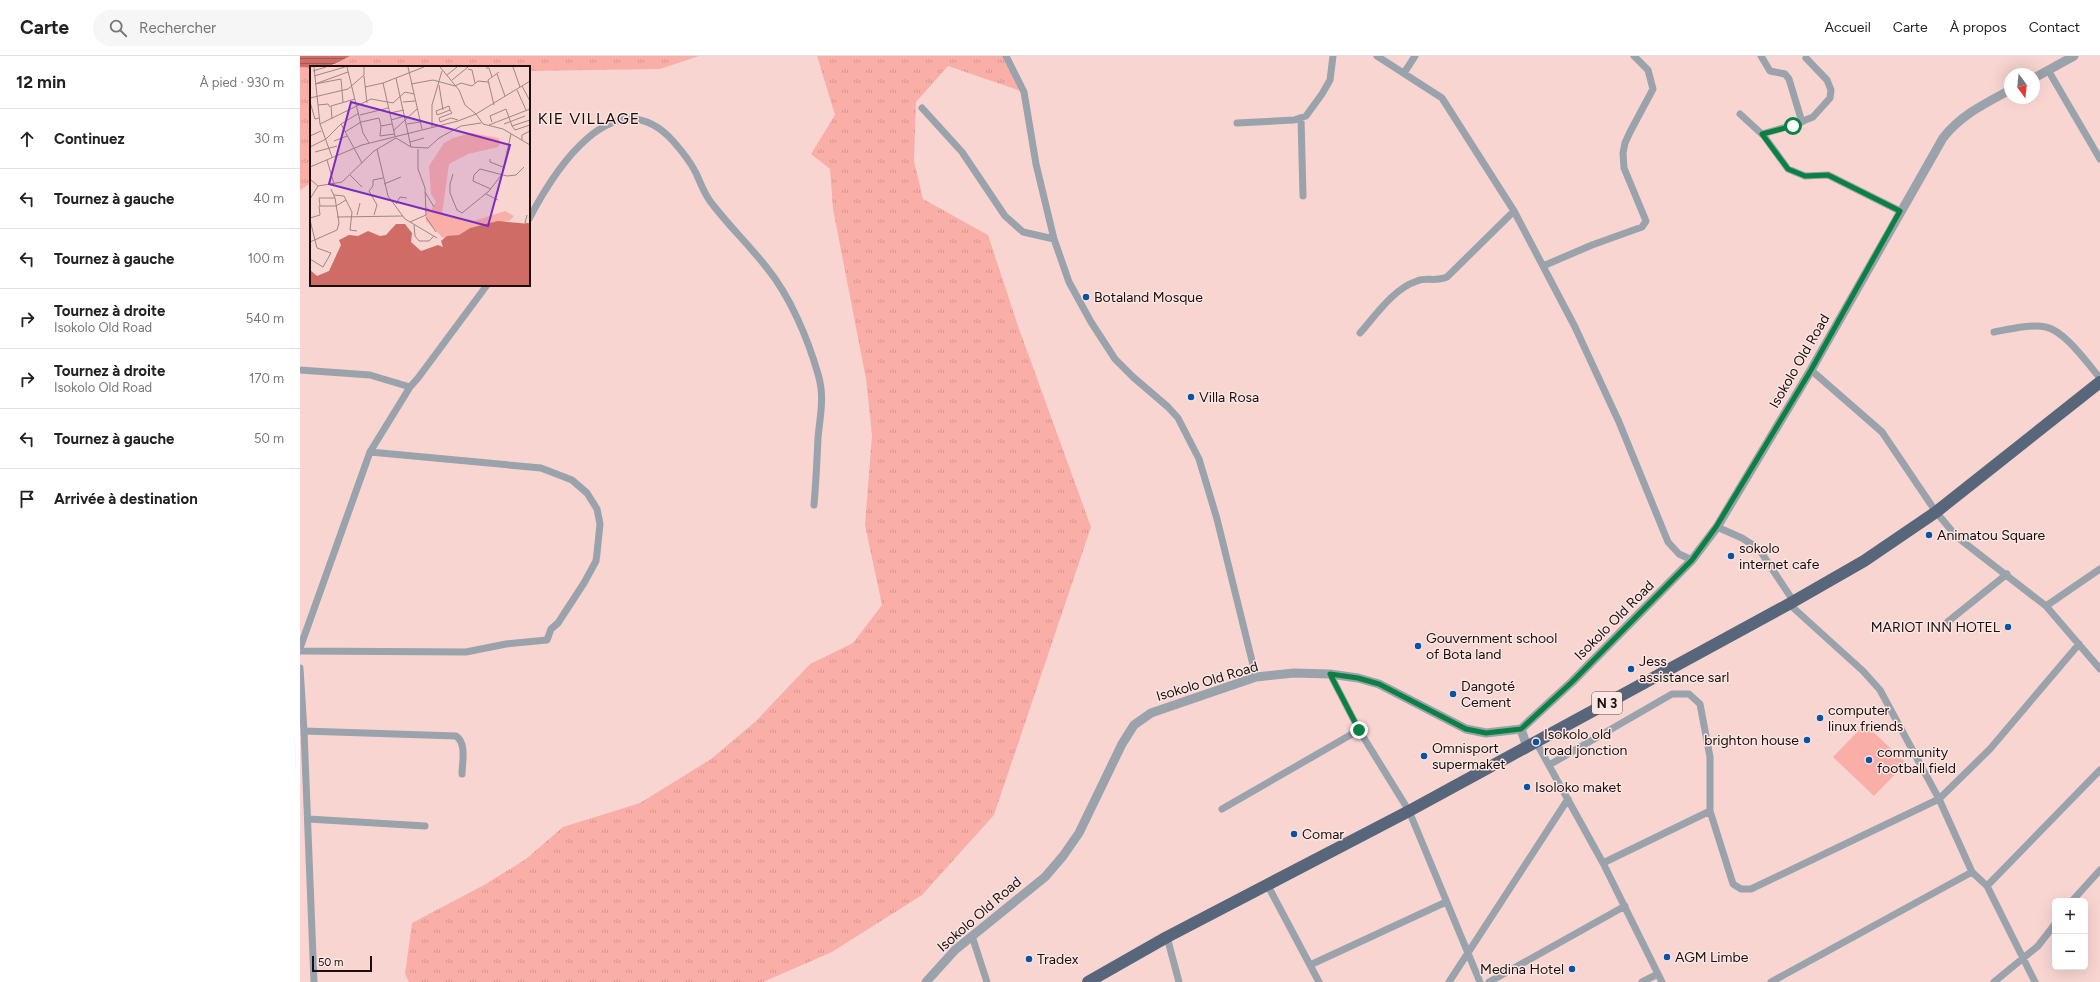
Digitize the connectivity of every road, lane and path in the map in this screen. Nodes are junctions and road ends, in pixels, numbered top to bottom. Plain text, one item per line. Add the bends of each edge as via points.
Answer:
1 (1006, 56) edge
2 (1333, 56) edge
3 (1377, 56) edge
4 (1415, 56) edge
5 (1634, 56) edge
6 (1761, 56) edge
7 (2074, 56) edge
8 (1806, 58) dead end
9 (2048, 70) junction
10 (1404, 73) junction
11 (2040, 75) edge
12 (2004, 93) edge
13 (922, 108) dead end
14 (1740, 114) dead end
15 (1301, 118) junction
16 (1237, 122) dead end
17 (1802, 122) junction
18 (1762, 134) junction
19 (2100, 159) edge
20 (1303, 196) dead end
21 (1514, 211) junction
22 (1900, 211) junction
23 (530, 217) edge
24 (1054, 239) junction
25 (1543, 266) junction
26 (485, 286) edge
27 (1994, 332) dead end
28 (1360, 333) dead end
29 (300, 370) edge
30 (1811, 370) junction
31 (2100, 378) edge
32 (2100, 382) edge
33 (410, 387) junction
34 (370, 452) junction
35 (814, 505) dead end
36 (1936, 512) junction
37 (1716, 527) junction
38 (1692, 560) junction
39 (2100, 569) edge
40 (2007, 574) junction
41 (1791, 603) junction
42 (2046, 606) junction
43 (1940, 628) dead end
44 (2079, 644) junction
45 (300, 648) edge
46 (300, 651) edge
47 (300, 668) edge
48 (2100, 669) edge
49 (1330, 674) junction
50 (1256, 678) junction
51 (1521, 729) junction
52 (1359, 730) junction
53 (304, 731) junction
54 (1531, 744) junction
55 (1549, 765) junction
56 (2100, 770) edge
57 (462, 774) dead end
58 (1568, 799) junction
59 (1939, 799) junction
60 (1222, 809) dead end
61 (1409, 811) junction
62 (1710, 812) junction
63 (308, 820) junction
64 (425, 826) dead end
65 (1603, 863) junction
66 (2100, 870) edge
67 (1972, 872) junction
68 (1268, 886) junction
69 (1987, 886) junction
70 (2075, 898) edge
71 (1446, 902) junction
72 (1625, 906) junction
73 (2052, 928) edge
74 (972, 936) junction
75 (1167, 937) junction
76 (1467, 955) junction
77 (2024, 959) junction
78 (1310, 965) junction
79 (1658, 974) junction
80 (314, 982) edge
81 (926, 982) edge
82 (987, 982) edge
83 (1088, 982) edge
84 (1179, 982) edge
85 (1319, 982) edge
86 (1449, 982) edge
87 (1480, 982) edge
88 (1489, 982) edge
89 (1642, 982) edge
90 (1662, 982) edge
91 (1771, 982) edge
92 (1994, 982) edge
93 (2035, 982) edge

1 - 24 street via 1024,92 1036,164
2 - 15 street via 1330,80 1306,116
3 - 10 street
4 - 10 street
5 - 25 street via 1648,70 1653,89 1625,143 1624,168 1646,221 1642,227
6 - 17 street via 1770,71 1785,74 1789,79
7 - 9 street
8 - 17 street via 1827,80 1831,90 1830,98 1813,117
9 - 11 street
9 - 19 street
10 - 21 street via 1442,98
12 - 22 street, Isokolo Old Road via 1971,111 1952,126
13 - 24 street via 962,152 1005,216 1023,232
14 - 18 street
15 - 16 street
15 - 20 street
17 - 18 street
18 - 22 street via 1788,169 1805,176 1828,175
21 - 25 street
21 - 28 street via 1447,277 1437,281 1418,280 1403,287
22 - 30 street, Isokolo Old Road
23 - 35 street via 547,186 583,143 606,123 639,118 671,140 695,171 712,205 768,268 781,287 801,330 823,394
24 - 50 street via 1069,282 1102,340 1123,368 1178,418 1199,459 1217,519
25 - 38 street via 1620,422 1668,542 1679,554
26 - 33 street
27 - 31 street via 2024,327 2047,327 2062,335
29 - 33 street via 370,375
30 - 36 street via 1882,432
30 - 37 street, Isokolo Old Road
32 - 36 highway, N 3
33 - 34 street
34 - 45 street
34 - 46 street via 541,468 572,480 587,494 597,509 600,524 596,562 558,624 551,629 547,640 506,644 466,652
36 - 40 street via 1957,537
36 - 41 highway, N 3 via 1864,560
37 - 38 street, Isokolo Old Road
37 - 41 street via 1760,549
38 - 51 street, Isokolo Old Road via 1572,682
39 - 42 street
40 - 42 street
40 - 43 street
41 - 54 highway, N 3
41 - 59 street via 1880,690
42 - 44 street
44 - 48 street
44 - 59 street via 1990,749
47 - 53 street
49 - 50 street, Isokolo Old Road
49 - 51 street, Isokolo Old Road via 1379,684 1466,729 1486,733
49 - 52 street
50 - 74 street, Isokolo Old Road via 1151,713 1134,725 1122,744 1079,833 1064,856 1045,877
51 - 54 street
52 - 60 street
52 - 61 street
53 - 57 street via 456,736 462,748
53 - 63 street
54 - 55 street
54 - 61 highway, N 3
55 - 58 street
55 - 62 street via 1672,694 1689,694 1700,704 1710,757
56 - 69 street
58 - 65 street
58 - 76 street
59 - 62 street via 1751,889 1741,889 1733,884
59 - 67 street
61 - 68 highway, N 3
61 - 71 street
62 - 65 street
63 - 64 street
63 - 80 street
65 - 72 street
66 - 70 street
67 - 69 street
67 - 91 street
68 - 75 highway, N 3
68 - 78 street
69 - 77 street
71 - 76 street
71 - 78 street
72 - 79 street
72 - 88 street
73 - 77 street
74 - 81 street, Isokolo Old Road via 955,950
74 - 82 street
75 - 83 highway, N 3
75 - 84 street
76 - 86 street
76 - 87 street
77 - 92 street
77 - 93 street
78 - 85 street
79 - 89 street
79 - 90 street

